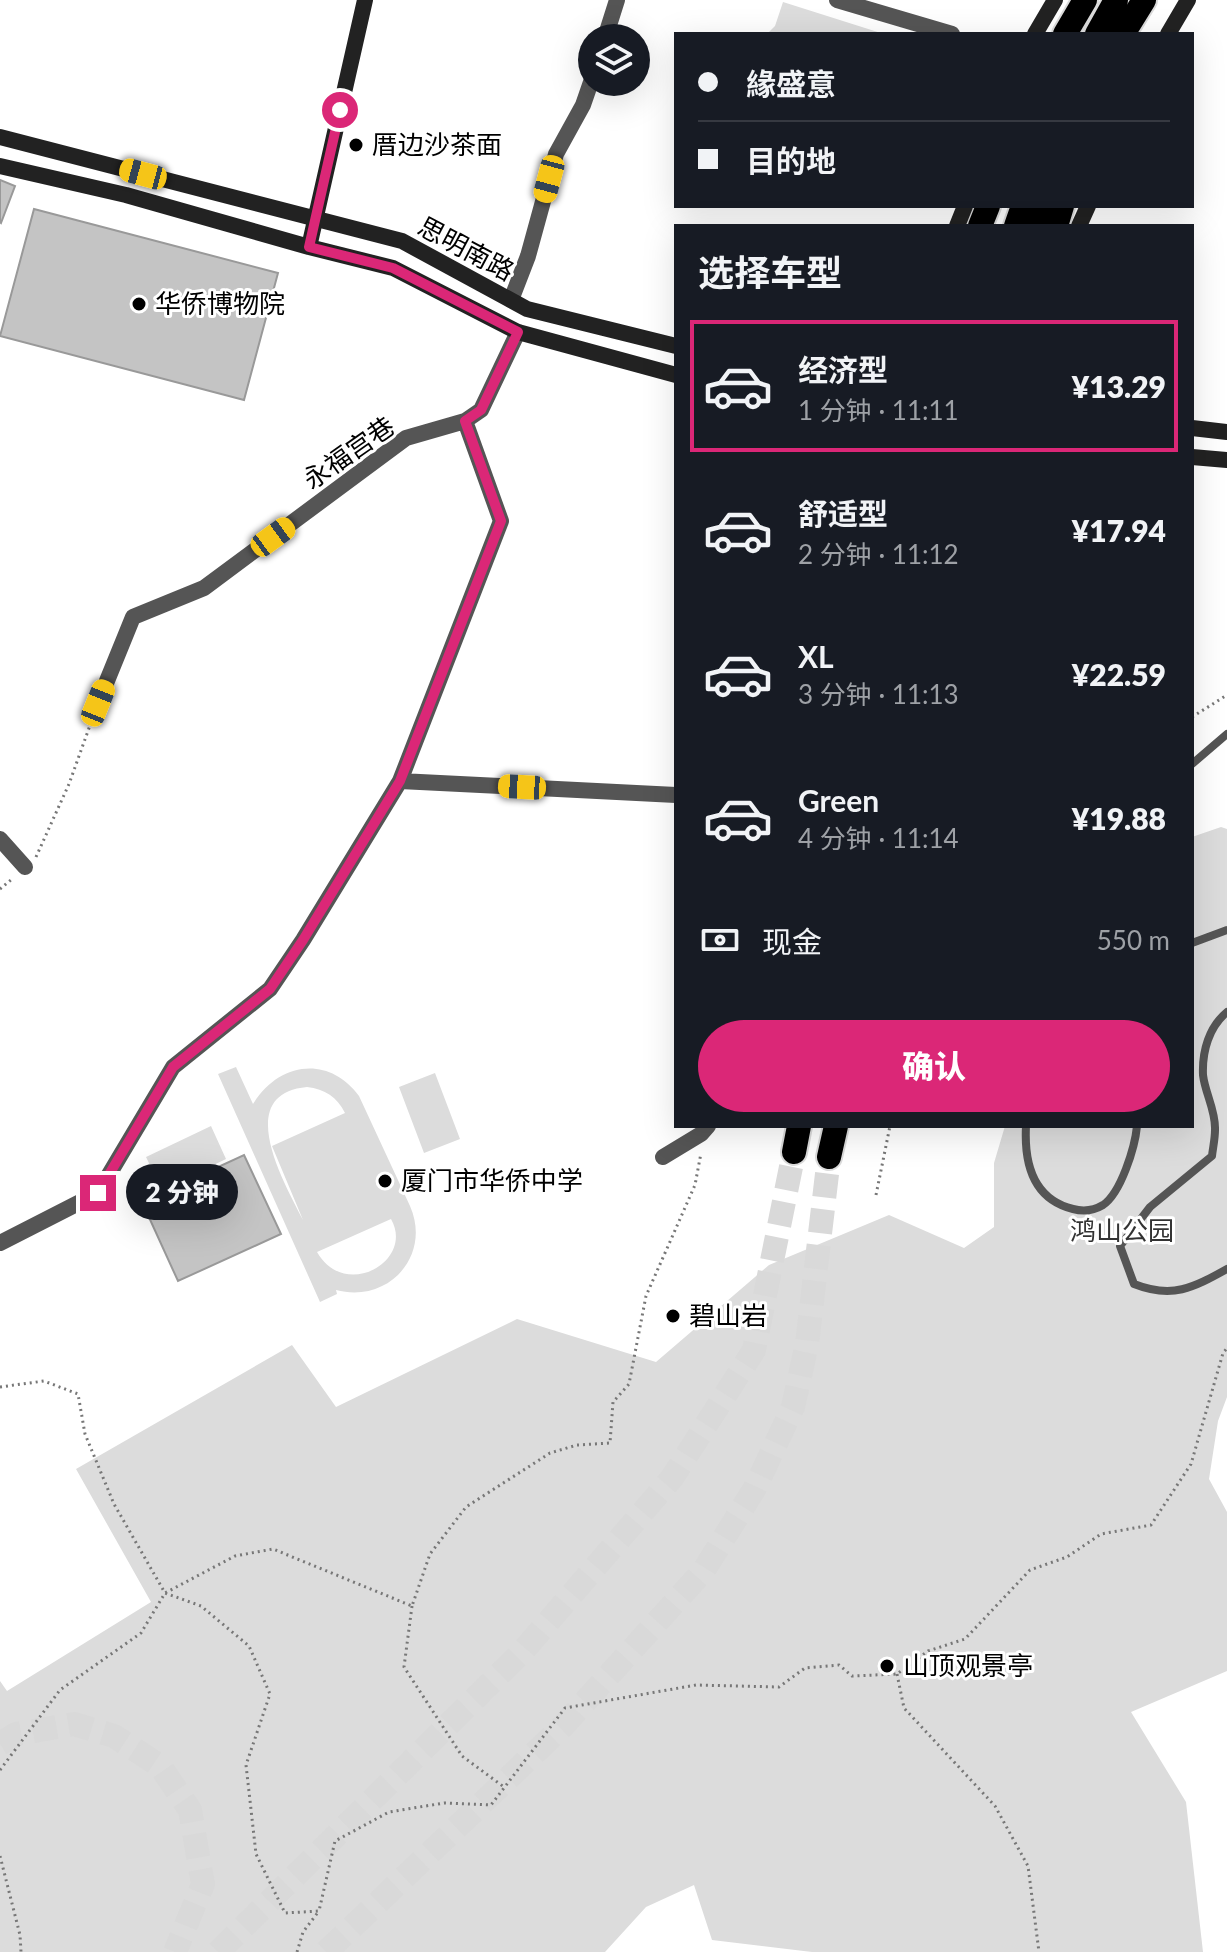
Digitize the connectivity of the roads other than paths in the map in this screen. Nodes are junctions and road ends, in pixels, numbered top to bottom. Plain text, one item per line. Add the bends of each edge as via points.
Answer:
1 (365, 0) edge
2 (617, 0) edge
3 (837, 0) edge
4 (1055, 0) edge
5 (1085, 0) edge
6 (1116, 0) edge
7 (1144, 0) edge
8 (1154, 0) edge
9 (1188, 0) edge
10 (609, 24) edge
11 (945, 32) edge
12 (1036, 32) edge
13 (1066, 32) edge
14 (1098, 32) edge
15 (1124, 32) edge
16 (1141, 32) edge
17 (1169, 32) edge
18 (586, 96) edge
19 (0, 137) edge
20 (0, 166) edge
21 (315, 220) junction
22 (309, 247) junction
23 (511, 300) junction
24 (518, 332) junction
25 (674, 346) edge
26 (674, 374) edge
27 (465, 421) junction
28 (1194, 428) edge
29 (1227, 432) edge
30 (1194, 457) edge
31 (1227, 460) edge
32 (98, 703) road end
33 (1227, 734) edge
34 (1194, 762) edge
35 (400, 781) junction
36 (674, 795) edge
37 (0, 839) edge
38 (25, 867) road end
39 (1227, 930) edge
40 (1194, 942) edge
41 (1227, 1012) edge
42 (707, 1128) edge
43 (799, 1128) edge
44 (836, 1128) edge
45 (1026, 1128) edge
46 (1137, 1128) edge
47 (794, 1152) tunnel mouth
48 (663, 1157) dead end
49 (829, 1157) tunnel mouth
50 (0, 1243) edge
51 (1227, 1269) edge

1 - 21 main road
2 - 10 street
3 - 11 street
4 - 12 main road
5 - 13 highway
6 - 14 highway
7 - 15 highway
8 - 16 highway
9 - 17 main road
18 - 23 street via 556,154
19 - 21 main road, 思明南路
20 - 22 main road, 思明南路
21 - 22 main road
21 - 23 main road, 思明南路 via 402,241
22 - 24 main road, 思明南路 via 393,268
23 - 25 main road, 思明南路 via 527,309
24 - 26 main road, 思明南路
24 - 27 street via 481,410
27 - 32 street, 永福宫巷 via 406,438 204,588 133,617
27 - 35 street via 501,521
28 - 29 main road
30 - 31 main road
33 - 34 lane
35 - 36 street
35 - 50 street via 270,989 173,1067 98,1193
37 - 38 street
39 - 40 lane
41 - 51 lane via 1212,1028 1205,1053 1203,1077 1215,1129 1212,1156 1150,1207 1120,1246 1134,1284 1156,1293 1196,1286
42 - 48 street
43 - 47 highway
44 - 49 highway
45 - 46 lane via 1028,1166 1039,1188 1056,1205 1085,1212 1105,1204 1117,1186

